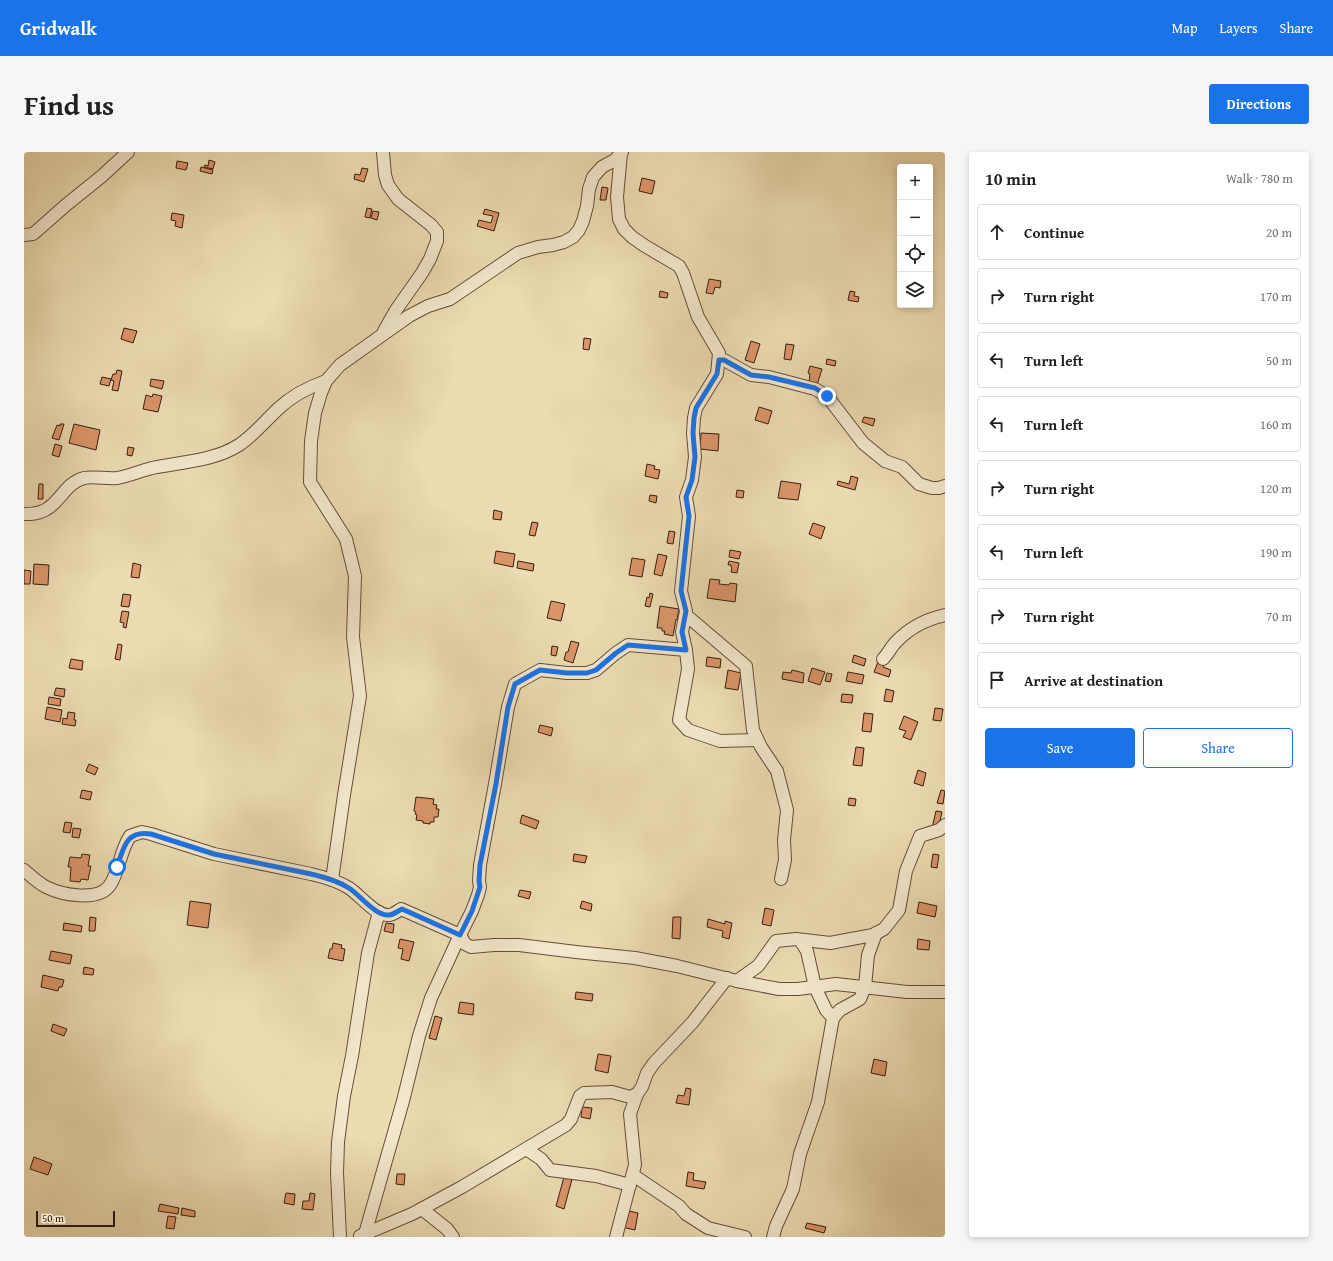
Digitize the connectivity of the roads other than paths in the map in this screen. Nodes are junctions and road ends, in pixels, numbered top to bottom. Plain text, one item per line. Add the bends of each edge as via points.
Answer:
1 (128, 152) edge
2 (383, 152) edge
3 (622, 153) edge
4 (24, 235) edge
5 (380, 337) junction
6 (719, 360) junction
7 (326, 381) junction
8 (945, 486) edge
9 (24, 514) edge
10 (686, 614) junction
11 (945, 615) edge
12 (686, 650) junction
13 (883, 660) dead end
14 (757, 740) junction
15 (945, 825) edge
16 (24, 870) edge
17 (781, 879) dead end
18 (332, 880) junction
19 (379, 912) junction
20 (876, 933) junction
21 (460, 935) junction
22 (800, 940) junction
23 (732, 980) junction
24 (815, 987) junction
25 (865, 987) junction
26 (945, 992) edge
27 (833, 1018) junction
28 (637, 1094) junction
29 (526, 1149) junction
30 (631, 1180) junction
31 (422, 1209) junction
32 (362, 1236) edge
33 (340, 1237) edge
34 (453, 1237) edge
35 (616, 1237) edge
36 (744, 1237) edge
37 (773, 1237) edge

1 - 4 street via 33,234
2 - 5 street via 388,186 398,199 431,225 436,232 437,241 422,273
3 - 5 street via 615,160 602,166 593,177 583,222 580,230 572,237 518,253 450,299 409,316
3 - 6 street via 617,197 619,220 632,237 679,266 698,317 719,353
5 - 7 street via 340,365
6 - 8 street via 724,360 751,375 815,388 827,396 863,444 885,461 902,468 919,484 932,488
6 - 10 street via 717,374 696,408 694,418 695,463 686,497 689,516 681,591
7 - 9 street via 291,398 248,438 226,451 118,478 84,478 66,489 45,510
7 - 18 street via 314,420 310,482 346,539 355,576 353,637 360,696
10 - 12 street via 682,632
10 - 14 street via 746,666 753,730
11 - 13 street via 905,633
12 - 14 street via 688,669 679,720 688,730 720,741
12 - 21 street via 628,645 596,670 587,673 540,670 515,684 508,707 480,865 480,887
14 - 17 street via 777,771 787,810 785,860
15 - 20 street via 939,830 920,836 906,872 899,910 884,929
16 - 18 street via 46,887 71,894 97,894 110,885 130,836 142,832 214,854
18 - 19 street via 348,888
19 - 21 street via 389,915 402,909
19 - 33 street via 368,953 344,1096 337,1190
20 - 22 street via 830,943
20 - 25 street via 868,955
21 - 23 street via 465,944 471,947 519,944 635,958
21 - 32 street via 431,998
22 - 23 street via 776,941 758,966
22 - 24 street via 807,951
23 - 24 street via 779,989 798,990
23 - 28 street via 654,1063
24 - 25 street via 836,984
24 - 27 street via 826,1010
25 - 26 street via 907,992
25 - 27 street via 860,999 840,1010
27 - 37 street via 818,1102 800,1154 793,1189
28 - 29 street via 630,1097 612,1092 584,1093 580,1096 575,1112 566,1126
28 - 30 street via 630,1114 634,1166
29 - 30 street via 541,1159 550,1170
29 - 31 street
30 - 35 street
30 - 36 street via 678,1206 708,1228
31 - 32 street
31 - 34 street

